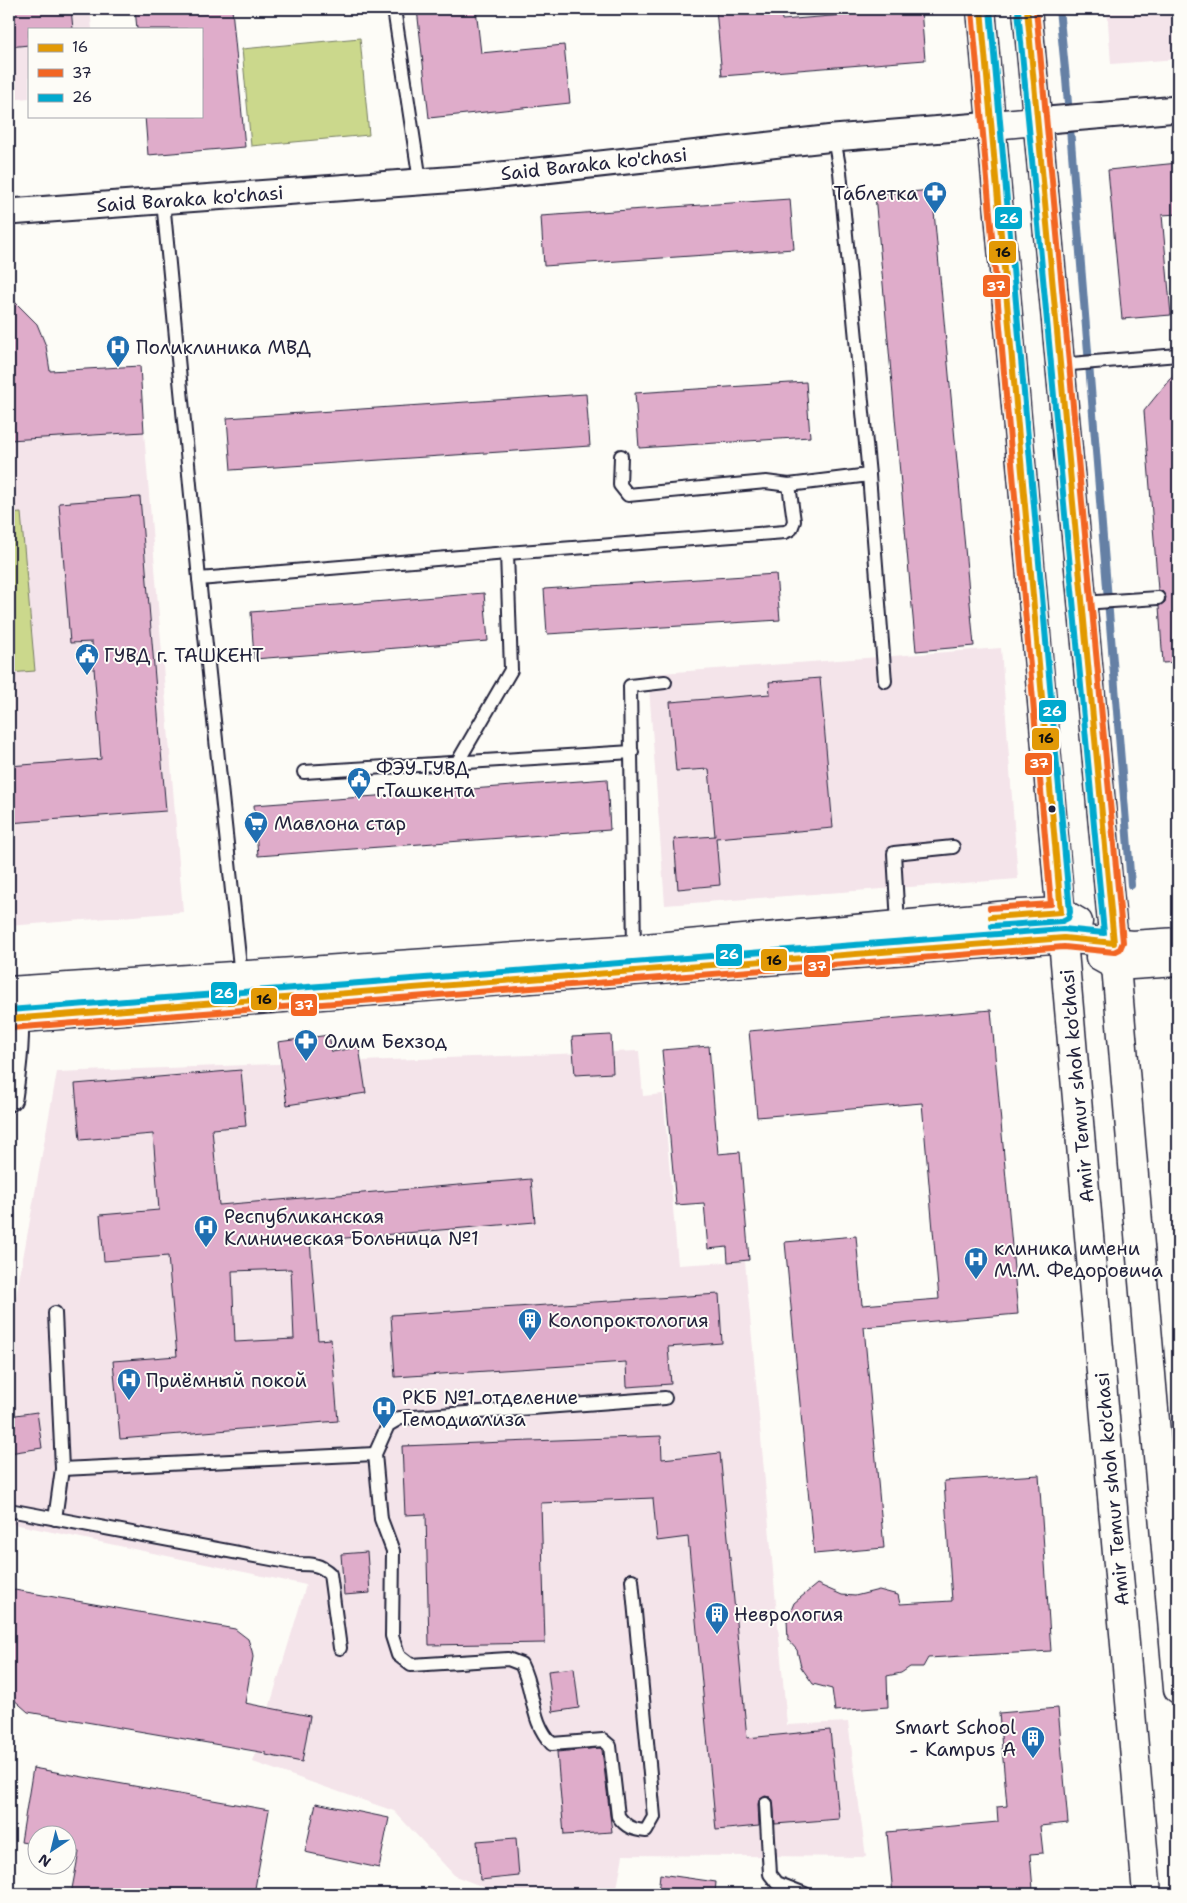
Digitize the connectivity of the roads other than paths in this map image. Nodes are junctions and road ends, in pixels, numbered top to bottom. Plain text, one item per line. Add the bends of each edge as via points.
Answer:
1 (394, 9) edge
2 (981, 9) edge
3 (1027, 9) edge
4 (1178, 109) edge
5 (1036, 121) junction
6 (992, 125) junction
7 (834, 138) junction
8 (420, 182) junction
9 (163, 201) junction
10 (9, 212) edge
11 (1178, 355) edge
12 (1069, 364) junction
13 (621, 456) dead end
14 (869, 475) junction
15 (789, 485) junction
16 (507, 553) junction
17 (199, 579) junction
18 (1158, 598) dead end
19 (1090, 602) junction
20 (885, 681) dead end
21 (665, 682) dead end
22 (632, 752) junction
23 (457, 762) junction
24 (304, 772) dead end
25 (953, 847) dead end
26 (898, 924) junction
27 (1062, 925) junction
28 (1178, 942) edge
29 (634, 950) junction
30 (1115, 954) junction
31 (1178, 962) edge
32 (243, 988) junction
33 (11, 991) edge
34 (12, 1018) edge
35 (9, 1098) edge
36 (55, 1313) dead end
37 (665, 1398) dead end
38 (375, 1454) junction
39 (62, 1469) junction
40 (9, 1510) edge
41 (55, 1519) junction
42 (632, 1580) dead end
43 (340, 1648) dead end
44 (1178, 1689) edge
45 (766, 1804) dead end
46 (788, 1891) edge
47 (806, 1894) edge
48 (1147, 1894) edge

1 - 8 lane
2 - 6 main road, Amir Temur shoh ko'chasi
3 - 5 main road
4 - 5 street, Said Baraka ko'chasi
5 - 6 main road, Said Baraka ko'chasi
5 - 12 main road
6 - 7 street, Said Baraka ko'chasi
6 - 27 main road, Amir Temur shoh ko'chasi
7 - 8 street, Said Baraka ko'chasi
7 - 14 lane
8 - 9 street, Said Baraka ko'chasi
9 - 10 street, Said Baraka ko'chasi
9 - 17 lane
11 - 12 lane
12 - 19 main road
13 - 15 lane via 620,484 628,494 766,482
14 - 15 lane
14 - 20 lane
15 - 16 lane via 794,521 791,529 785,532
16 - 17 lane
16 - 23 lane via 511,670
17 - 32 lane
18 - 19 lane
19 - 30 main road
21 - 22 lane via 630,686
22 - 23 lane
22 - 29 lane
23 - 24 lane
25 - 26 lane via 894,853
26 - 27 main road
26 - 29 main road
27 - 30 main road
27 - 32 main road
27 - 48 main road, Amir Temur shoh ko'chasi
28 - 30 main road via 1132,945
29 - 32 main road
30 - 31 main road
30 - 44 main road
32 - 33 main road
32 - 34 main road
33 - 34 street
34 - 35 street via 13,1074
36 - 39 lane
37 - 38 lane via 400,1418 388,1425
38 - 39 lane
38 - 42 lane via 381,1520 393,1551 392,1636 398,1656 411,1665 508,1659 521,1664 543,1735 552,1744 603,1740 610,1746 618,1816 634,1830 646,1830 654,1817
39 - 41 lane
40 - 41 lane
41 - 43 lane via 323,1567 330,1574
45 - 46 lane via 770,1874
46 - 47 lane

